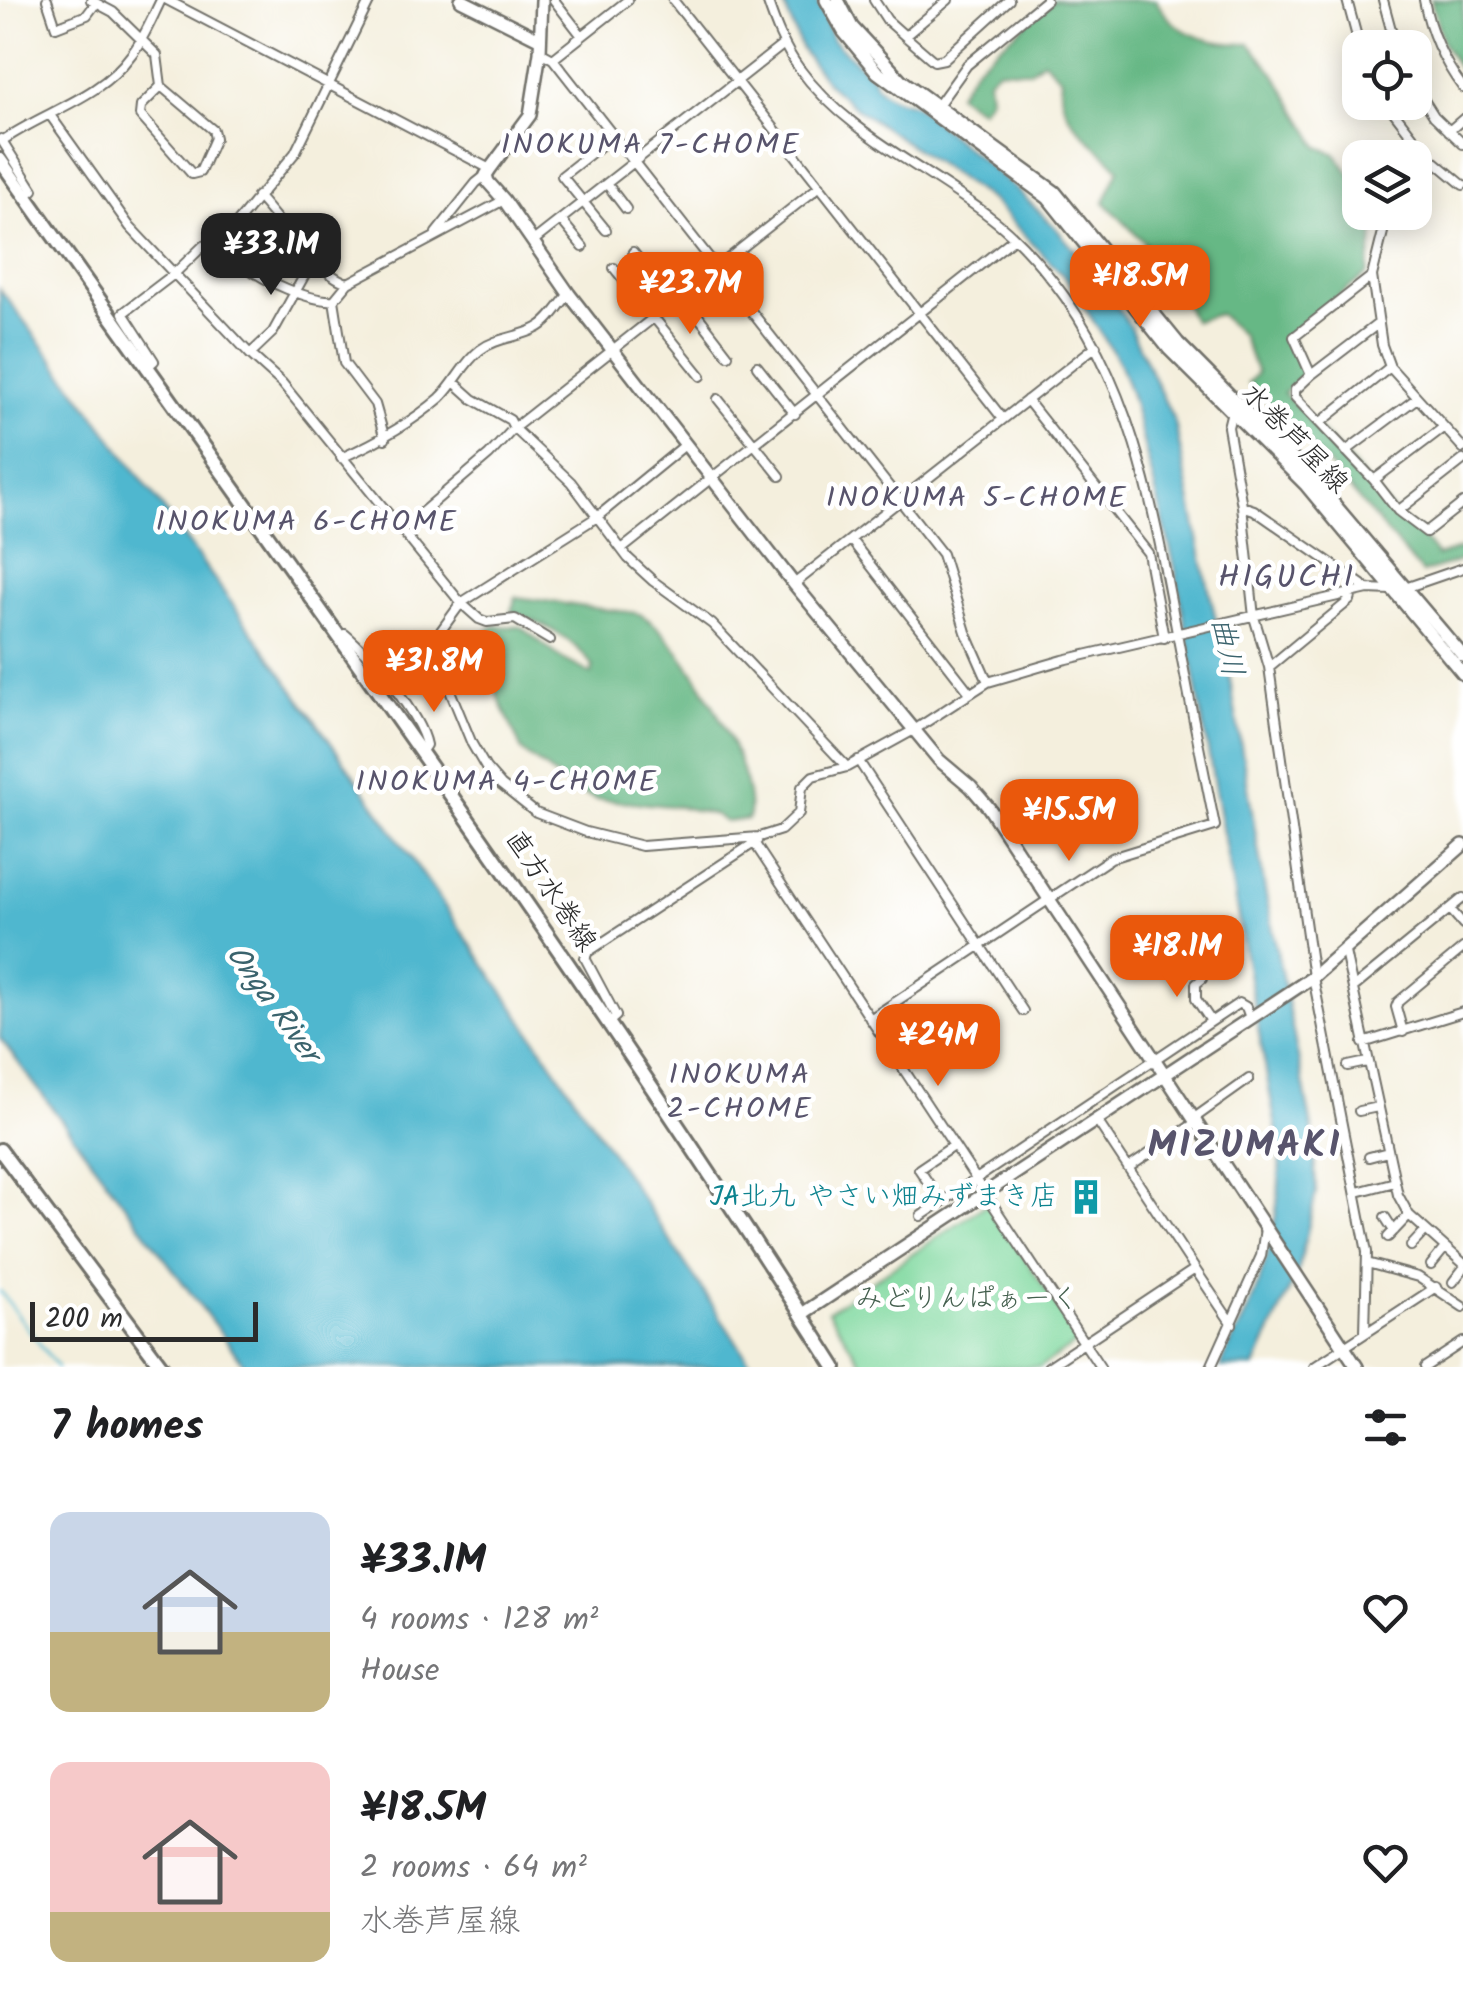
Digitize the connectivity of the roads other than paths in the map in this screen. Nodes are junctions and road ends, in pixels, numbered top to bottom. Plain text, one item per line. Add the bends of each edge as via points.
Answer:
1 (47, 0) edge
2 (164, 0) edge
3 (370, 0) edge
4 (461, 0) edge
5 (542, 0) edge
6 (554, 0) edge
7 (627, 0) edge
8 (672, 0) edge
9 (767, 0) edge
10 (826, 0) edge
11 (838, 0) edge
12 (874, 0) edge
13 (947, 0) edge
14 (1009, 0) edge
15 (1046, 0) edge
16 (1347, 0) edge
17 (1384, 0) edge
18 (1424, 0) edge
19 (94, 1) edge
20 (1355, 30) edge
21 (1392, 30) edge
22 (582, 36) junction
23 (904, 36) junction
24 (141, 40) junction
25 (784, 44) junction
26 (539, 46) junction
27 (553, 59) junction
28 (738, 82) junction
29 (327, 84) junction
30 (162, 86) junction
31 (1463, 88) edge
32 (935, 110) junction
33 (1432, 113) edge
34 (50, 115) junction
35 (1463, 119) edge
36 (1400, 120) edge
37 (1449, 131) junction
38 (613, 136) junction
39 (1, 139) edge
40 (1415, 140) edge
41 (1463, 144) edge
42 (0, 160) edge
43 (1432, 160) edge
44 (634, 162) junction
45 (488, 172) junction
46 (606, 184) junction
47 (1463, 185) edge
48 (820, 186) junction
49 (25, 196) junction
50 (256, 196) junction
51 (504, 200) junction
52 (584, 202) junction
53 (456, 207) junction
54 (626, 209) dead end
55 (468, 218) junction
56 (561, 220) junction
57 (606, 230) dead end
58 (1384, 230) edge
59 (226, 236) junction
60 (433, 237) junction
61 (1013, 240) junction
62 (532, 242) junction
63 (583, 247) dead end
64 (633, 252) dead end
65 (314, 258) junction
66 (717, 267) junction
67 (614, 268) dead end
68 (174, 274) junction
69 (1372, 276) junction
70 (348, 283) junction
71 (297, 291) junction
72 (569, 294) junction
73 (682, 295) junction
74 (334, 300) junction
75 (673, 302) junction
76 (920, 315) junction
77 (654, 318) junction
78 (1379, 323) junction
79 (1096, 346) junction
80 (612, 351) junction
81 (250, 354) junction
82 (728, 355) dead end
83 (757, 366) dead end
84 (1390, 367) junction
85 (146, 368) junction
86 (701, 376) dead end
87 (1311, 376) junction
88 (454, 382) junction
89 (818, 395) junction
90 (1417, 398) junction
91 (718, 399) dead end
92 (1028, 400) junction
93 (1234, 406) junction
94 (795, 414) junction
95 (1003, 419) junction
96 (1321, 422) junction
97 (1444, 427) junction
98 (514, 428) junction
99 (385, 438) junction
100 (754, 444) junction
101 (684, 445) junction
102 (1463, 448) edge
103 (1346, 451) junction
104 (341, 458) junction
105 (1463, 460) edge
106 (780, 476) dead end
107 (711, 478) junction
108 (1374, 480) junction
109 (901, 500) junction
110 (1463, 503) edge
111 (1242, 506) junction
112 (1398, 511) junction
113 (597, 517) junction
114 (400, 531) junction
115 (851, 540) junction
116 (622, 549) junction
117 (1463, 568) edge
118 (794, 584) junction
119 (1368, 589) junction
120 (1400, 589) junction
121 (1352, 593) junction
122 (461, 603) junction
123 (1254, 617) junction
124 (440, 632) junction
125 (1177, 634) junction
126 (338, 636) junction
127 (1164, 638) junction
128 (550, 640) dead end
129 (1463, 656) edge
130 (1268, 668) junction
131 (1463, 674) edge
132 (391, 682) junction
133 (988, 682) junction
134 (970, 693) junction
135 (914, 730) junction
136 (422, 751) junction
137 (858, 760) junction
138 (847, 766) junction
139 (757, 840) junction
140 (1460, 852) edge
141 (1463, 898) edge
142 (1049, 900) junction
143 (1450, 909) junction
144 (1463, 924) edge
145 (980, 946) junction
146 (1463, 948) edge
147 (1345, 952) junction
148 (1313, 977) junction
149 (1202, 979) dead end
150 (1354, 988) junction
151 (1023, 1010) dead end
152 (1463, 1012) edge
153 (1251, 1017) junction
154 (870, 1019) junction
155 (1211, 1021) junction
156 (609, 1022) junction
157 (1403, 1032) junction
158 (1363, 1044) junction
159 (1153, 1060) junction
160 (1368, 1062) junction
161 (1348, 1066) dead end
162 (1164, 1075) junction
163 (1249, 1079) dead end
164 (1378, 1107) junction
165 (1359, 1111) dead end
166 (1096, 1119) junction
167 (1194, 1121) junction
168 (953, 1146) junction
169 (0, 1150) edge
170 (1388, 1152) junction
171 (1369, 1157) dead end
172 (1128, 1168) junction
173 (975, 1179) junction
174 (1395, 1182) junction
175 (984, 1192) junction
176 (1358, 1192) junction
177 (941, 1202) junction
178 (1409, 1215) junction
179 (921, 1216) dead end
180 (1385, 1217) dead end
181 (1425, 1230) junction
182 (1267, 1231) junction
183 (1411, 1246) dead end
184 (1444, 1249) junction
185 (1367, 1263) junction
186 (1430, 1265) dead end
187 (1463, 1266) edge
188 (1195, 1268) junction
189 (1452, 1282) dead end
190 (1436, 1288) junction
191 (1463, 1306) edge
192 (802, 1314) junction
193 (1232, 1324) junction
194 (1365, 1333) junction
195 (1463, 1342) edge
196 (1084, 1343) junction
197 (1344, 1348) junction
198 (162, 1367) edge
199 (835, 1367) edge
200 (1048, 1367) edge
201 (1100, 1367) edge
202 (1212, 1367) edge
203 (1314, 1367) edge
204 (1356, 1367) edge
205 (1425, 1367) edge

1 - 19 street via 56,27 87,15
2 - 24 street
2 - 29 street
3 - 29 street
4 - 26 street
5 - 26 street
6 - 22 street
7 - 22 street
8 - 28 street
9 - 25 street
10 - 32 street, 水巻芦屋線 via 877,72
11 - 32 street, 水巻芦屋線 via 885,65
12 - 23 street
13 - 23 street
14 - 23 street via 944,58 934,61
15 - 32 street via 967,66
16 - 20 street
17 - 21 street
18 - 31 street via 1439,50
19 - 24 street
22 - 27 street
24 - 30 street via 158,54
24 - 34 street via 113,76
25 - 28 street
25 - 61 street via 834,107 992,218
26 - 27 street
26 - 45 street via 530,115
27 - 38 street
28 - 44 street
28 - 48 street
29 - 45 street
29 - 50 street via 294,153
30 - 30 street via 213,130 200,172 192,174 140,115
32 - 93 street, 水巻芦屋線 via 1048,198 1169,349
33 - 37 street
34 - 39 street
34 - 68 street via 130,227
35 - 37 street
36 - 40 street
37 - 41 street
38 - 44 street
38 - 52 street via 562,176
39 - 49 street via 33,190
42 - 49 main road, 直方水巻線
43 - 47 street
44 - 46 street
44 - 66 street
45 - 51 street
45 - 53 street
46 - 52 street
46 - 54 street
48 - 66 street
48 - 76 street
49 - 85 main road, 直方水巻線
50 - 59 street
50 - 65 street
51 - 55 street
51 - 62 street
52 - 56 street
52 - 57 street
53 - 55 street
53 - 60 street
55 - 60 street
56 - 62 street
56 - 63 street
58 - 69 street
59 - 68 street via 203,246
59 - 71 street via 239,261
60 - 70 street
61 - 76 street
61 - 79 street via 1052,280
62 - 72 street
64 - 75 street
65 - 70 street
65 - 71 street
66 - 73 street
66 - 89 street
67 - 77 street
68 - 81 street
68 - 85 street via 123,313 154,360
69 - 78 street
69 - 87 street via 1294,337
70 - 74 street
71 - 74 street
71 - 81 street via 273,332
72 - 80 street
72 - 88 street via 533,331 484,347
73 - 75 street
73 - 82 street
74 - 99 street via 344,363 375,404
75 - 77 street
76 - 89 street
76 - 95 street
77 - 80 street
77 - 86 street
78 - 84 street
78 - 87 street
79 - 92 street
79 - 125 street via 1125,410
80 - 98 street
80 - 101 street
81 - 104 street
83 - 94 street
84 - 90 street
84 - 96 street
85 - 126 main road, 直方水巻線
87 - 96 street via 1294,390 1295,397
88 - 98 street
88 - 99 street
89 - 94 street
89 - 109 street
90 - 97 street
90 - 103 street
91 - 100 street
92 - 95 street
92 - 127 street via 1148,554
93 - 111 street via 1228,427
93 - 120 street, 水巻芦屋線
94 - 100 street
95 - 109 street
96 - 103 street
97 - 102 street
97 - 108 street
98 - 113 street via 572,482
98 - 114 street
99 - 104 street
100 - 106 street
100 - 107 street
101 - 107 street
101 - 113 street
103 - 108 street
104 - 114 street
105 - 112 street
107 - 116 street
107 - 118 street
108 - 112 street
109 - 115 street
109 - 133 street via 942,554
110 - 112 street via 1426,532
111 - 119 street
111 - 123 street
113 - 116 street
113 - 122 street
114 - 122 street
115 - 118 street
115 - 134 street
116 - 138 street via 712,624
117 - 120 street
118 - 135 street
119 - 120 street
119 - 121 street
120 - 129 street, 水巻芦屋線
120 - 131 street, 水巻芦屋線
121 - 123 street
121 - 130 street
122 - 124 street
122 - 128 street via 486,622 515,619
123 - 125 street
123 - 130 street
124 - 132 street
124 - 139 street via 451,693 472,744 493,777 536,812 642,846
125 - 127 street
125 - 142 street via 1215,826 1111,858
126 - 132 street via 345,634
126 - 136 main road, 直方水巻線
127 - 133 street
130 - 148 street
132 - 136 street via 423,732
133 - 134 street
134 - 135 street
135 - 137 street
135 - 142 street via 989,808
136 - 156 main road, 直方水巻線
137 - 138 street
137 - 145 street
138 - 139 street via 813,776 802,787 794,821
139 - 154 street
139 - 156 street via 588,952 616,1016
140 - 147 street
141 - 143 street
142 - 145 street
142 - 159 street
143 - 144 street
143 - 150 street
145 - 151 street
145 - 154 street
146 - 157 street via 1398,1002
147 - 148 street
147 - 150 street
148 - 153 street
148 - 176 street
149 - 155 street via 1196,999
150 - 158 street
152 - 157 street
153 - 155 street via 1239,1002
153 - 162 street
154 - 168 street
155 - 159 street
156 - 192 main road, 直方水巻線
157 - 158 street
158 - 160 street
159 - 162 street
159 - 173 street
160 - 161 street
160 - 164 street
162 - 166 street
162 - 167 street
163 - 167 street
164 - 165 street
164 - 170 street
166 - 172 street
166 - 175 street
167 - 172 street
167 - 182 street
168 - 173 street
168 - 177 street via 920,1169
169 - 198 main road
170 - 171 street
170 - 174 street
172 - 188 street
173 - 175 street
173 - 177 street
174 - 176 street
174 - 178 street
175 - 192 street
175 - 196 street
176 - 185 street
177 - 179 street
178 - 180 street via 1391,1234
178 - 181 street
181 - 183 street
181 - 184 street
182 - 193 street
182 - 197 street
184 - 186 street
184 - 187 street
185 - 190 street
185 - 194 street
187 - 189 street
188 - 193 street
188 - 196 street
190 - 191 street
190 - 194 street
192 - 199 main road, 直方水巻線
193 - 202 street
194 - 197 street
195 - 205 street
196 - 200 street
196 - 201 street
197 - 203 street
197 - 204 street

